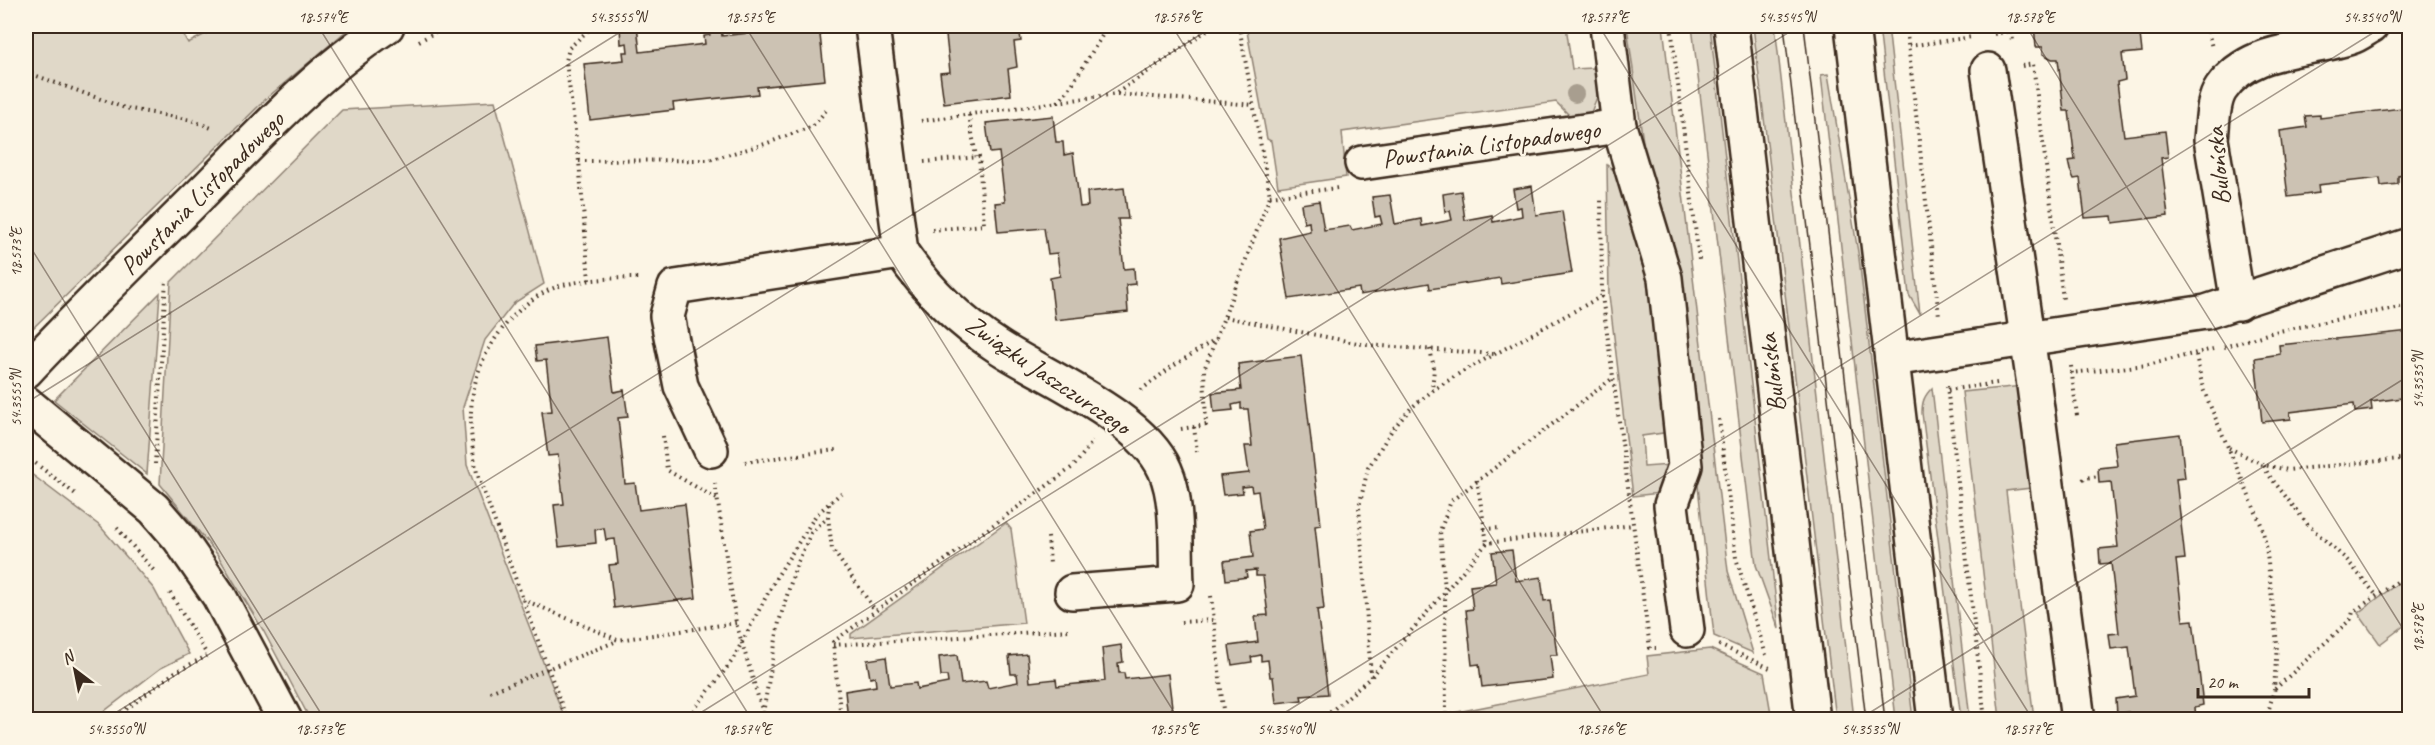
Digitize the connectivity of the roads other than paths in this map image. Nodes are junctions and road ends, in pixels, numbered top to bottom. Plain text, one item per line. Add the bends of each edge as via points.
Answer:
1 (387, 26) edge
2 (872, 26) edge
3 (1607, 26) edge
4 (1731, 26) edge
5 (1852, 26) edge
6 (2371, 26) edge
7 (2006, 64) road end
8 (1619, 126) junction
9 (1362, 163) dead end
10 (2409, 245) edge
11 (901, 252) junction
12 (2238, 303) junction
13 (2027, 339) junction
14 (1892, 359) junction
15 (26, 371) edge
16 (26, 404) edge
17 (712, 458) road end
18 (1072, 592) dead end
19 (1699, 636) road end
20 (285, 720) edge
21 (1813, 720) edge
22 (1935, 720) edge
23 (2078, 720) edge

1 - 15 street, Powstania Listopadowego via 332,67 269,125
2 - 11 street, Związku Jaszczurczego
3 - 8 street, Powstania Listopadowego
4 - 21 street, Bulońska
5 - 14 street
6 - 12 street, Bulońska via 2352,37 2276,52 2240,70 2220,90 2211,139
7 - 13 street
8 - 9 street, Powstania Listopadowego
8 - 19 street, Powstania Listopadowego via 1665,278 1685,466 1671,505
10 - 12 street
11 - 17 street via 675,287 667,316 681,386
11 - 18 street, Związku Jaszczurczego via 938,299 997,345 1114,414 1148,443 1165,470 1170,486 1177,584
12 - 13 street via 2206,312
13 - 14 street
13 - 23 street
14 - 22 street
16 - 20 street via 154,509 179,538 219,596

